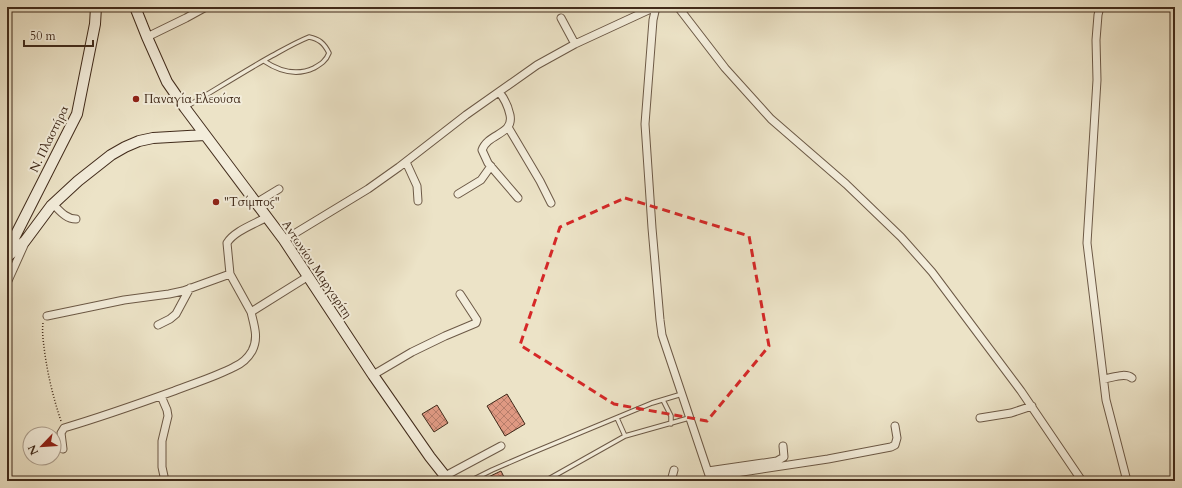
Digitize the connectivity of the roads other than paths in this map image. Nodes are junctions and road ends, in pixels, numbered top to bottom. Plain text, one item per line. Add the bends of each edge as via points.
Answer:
1 (96, 7) edge
2 (135, 7) edge
3 (206, 7) edge
4 (655, 7) edge
5 (678, 7) edge
6 (1100, 7) edge
7 (561, 18) dead end
8 (147, 37) junction
9 (575, 44) junction
10 (264, 61) junction
11 (499, 92) junction
12 (185, 108) junction
13 (508, 128) junction
14 (205, 135) junction
15 (406, 162) junction
16 (491, 166) junction
17 (279, 189) dead end
18 (458, 194) dead end
19 (518, 198) dead end
20 (418, 201) dead end
21 (551, 202) dead end
22 (256, 203) junction
23 (53, 204) junction
24 (266, 217) junction
25 (76, 219) dead end
26 (284, 240) junction
27 (26, 241) junction
28 (7, 252) edge
29 (7, 257) edge
30 (230, 274) junction
31 (307, 277) junction
32 (7, 283) edge
33 (190, 288) junction
34 (460, 294) dead end
35 (251, 312) junction
36 (46, 316) road end
37 (158, 325) dead end
38 (373, 375) junction
39 (1132, 378) dead end
40 (1104, 379) junction
41 (682, 394) junction
42 (161, 396) junction
43 (663, 400) junction
44 (1032, 406) junction
45 (617, 418) junction
46 (690, 418) junction
47 (980, 418) dead end
48 (671, 424) junction
49 (895, 426) dead end
50 (625, 436) junction
51 (501, 446) dead end
52 (783, 446) dead end
53 (63, 449) dead end
54 (674, 470) dead end
55 (710, 476) edge
56 (447, 479) edge
57 (165, 481) edge
58 (470, 481) edge
59 (545, 481) edge
60 (671, 481) edge
61 (1082, 481) edge
62 (1127, 481) edge

1 - 28 street, Ν. Πλαστήρα via 77,114
2 - 8 street, Αντωνίου Μαργαρίτη
3 - 8 street
4 - 9 street
4 - 41 street via 645,124 652,228 662,335
5 - 44 street via 725,68 771,119 901,236 932,272
6 - 40 street via 1096,40 1097,80 1087,243
7 - 9 street
8 - 12 street, Αντωνίου Μαργαρίτη via 167,82
9 - 11 street via 537,65
10 - 10 lane via 283,70 296,72 319,65 326,60 329,53 325,45 309,37
10 - 12 lane
11 - 13 street via 505,99 508,109 511,121
11 - 15 street
12 - 14 street, Αντωνίου Μαργαρίτη
13 - 16 street via 489,141 482,150
13 - 21 street
14 - 22 street, Αντωνίου Μαργαρίτη
14 - 23 street via 153,138 125,147 78,181
15 - 20 street via 417,186
15 - 26 street via 368,189
16 - 18 street via 481,180
16 - 19 street
17 - 22 street
22 - 24 street, Αντωνίου Μαργαρίτη
23 - 25 street via 70,219
23 - 27 street
24 - 26 street, Αντωνίου Μαργαρίτη
24 - 30 street via 229,239 227,243
26 - 31 street, Αντωνίου Μαργαρίτη
27 - 29 street
27 - 32 street
30 - 33 street
30 - 35 street
31 - 35 street
31 - 38 street, Αντωνίου Μαργαρίτη
33 - 36 street
33 - 37 street via 176,314
34 - 38 street via 476,322 412,352
35 - 42 street via 256,342 244,361 216,376
38 - 56 street, Αντωνίου Μαργαρίτη
39 - 40 street via 1121,376
40 - 62 street via 1106,400
41 - 43 lane
41 - 46 street
42 - 53 street via 64,428 61,433
42 - 57 street via 168,410 162,442
43 - 45 lane
43 - 48 lane via 671,416
44 - 47 street via 1011,413
44 - 61 street
45 - 50 lane
45 - 58 lane
46 - 48 lane
46 - 55 street
48 - 50 lane
49 - 55 street via 897,438 895,445 891,447
50 - 59 lane
51 - 56 street
52 - 55 street via 784,457 777,461
54 - 60 street

